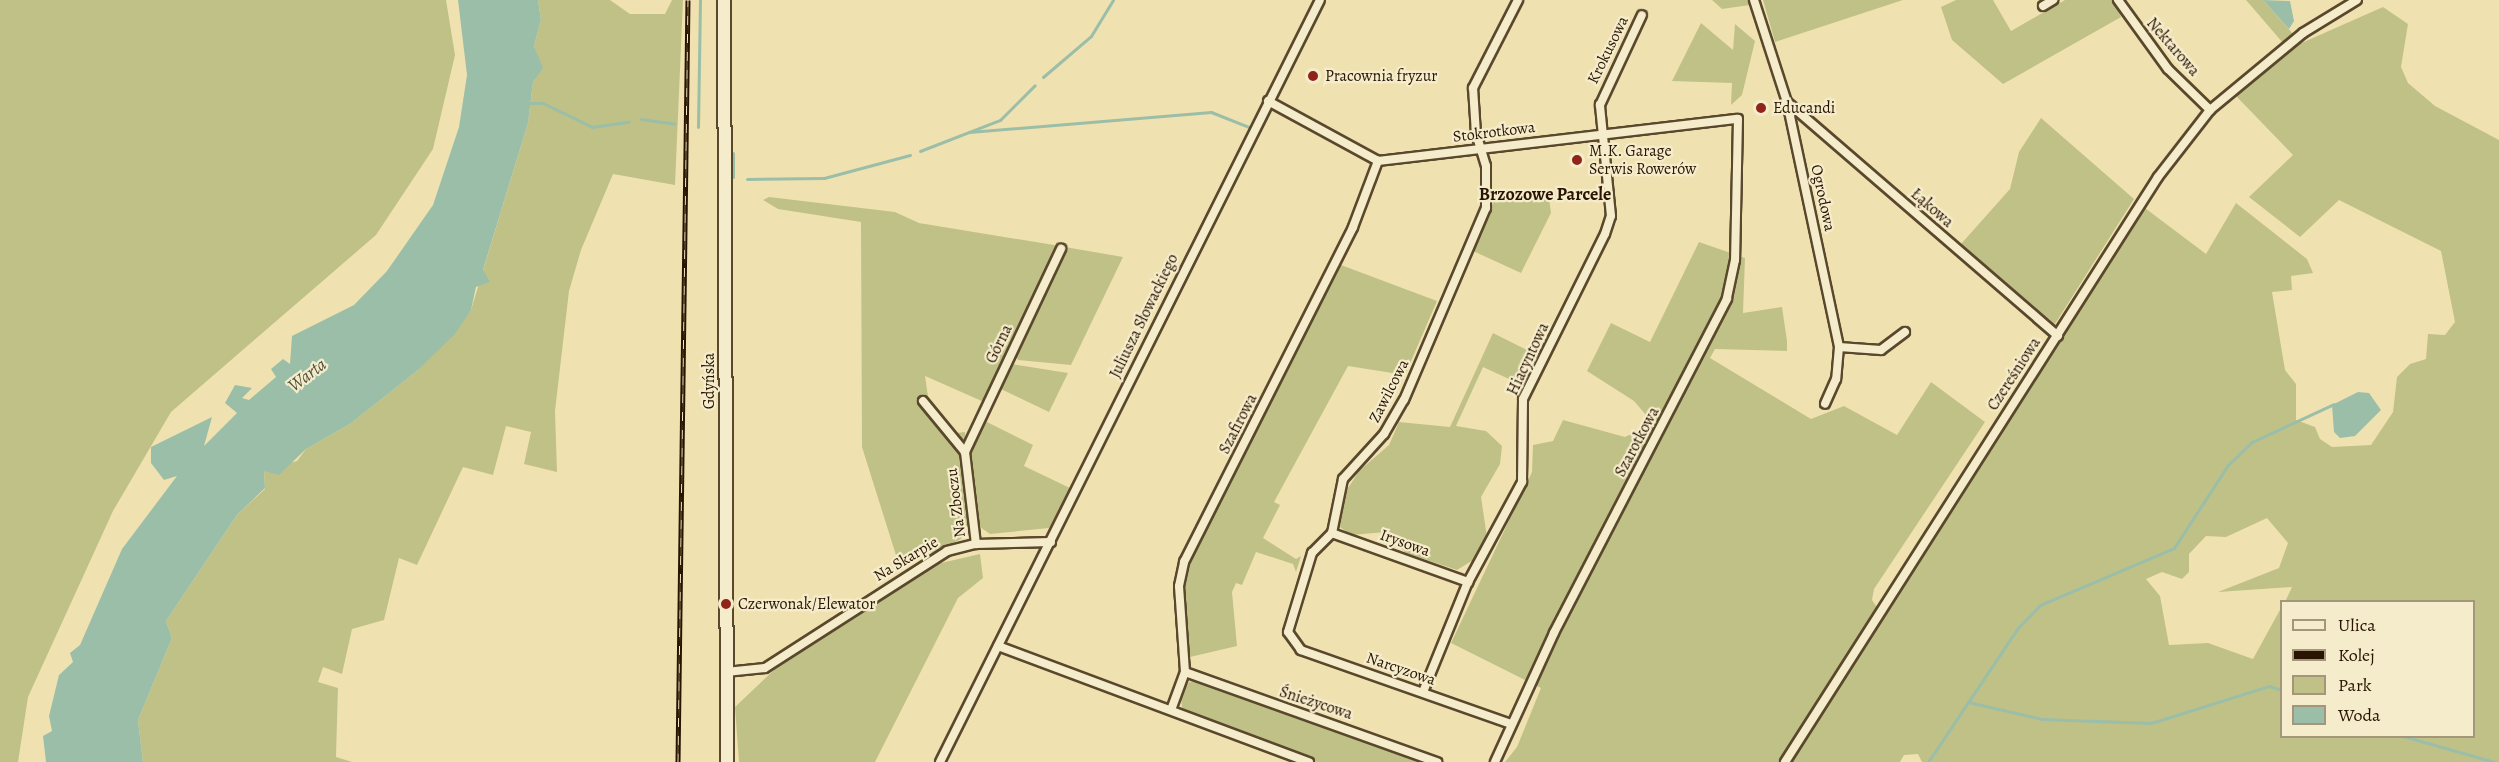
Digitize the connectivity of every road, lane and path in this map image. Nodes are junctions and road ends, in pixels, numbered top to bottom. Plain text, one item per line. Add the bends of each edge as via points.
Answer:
1 (724, 0) edge
2 (1320, 0) edge
3 (1518, 0) edge
4 (1754, 0) edge
5 (2053, 0) edge
6 (2118, 0) edge
7 (2357, 0) edge
8 (2043, 6) dead end
9 (1642, 15) dead end
10 (1268, 101) junction
11 (1787, 102) junction
12 (2210, 110) junction
13 (1738, 119) joint
14 (1602, 134) junction
15 (1480, 149) junction
16 (1378, 161) junction
17 (1061, 249) dead end
18 (1905, 332) dead end
19 (2058, 336) junction
20 (1839, 347) junction
21 (923, 401) dead end
22 (1825, 404) dead end
23 (965, 452) junction
24 (1332, 533) junction
25 (1051, 542) junction
26 (976, 544) junction
27 (1468, 582) junction
28 (998, 646) junction
29 (726, 672) junction
30 (1185, 672) junction
31 (1423, 692) junction
32 (1171, 710) junction
33 (1511, 724) junction
34 (727, 762) edge
35 (940, 762) edge
36 (1309, 762) edge
37 (1437, 762) edge
38 (1495, 762) edge
39 (1785, 762) edge

1 - 29 main road, Gdyńska
2 - 10 street, Juliusza Słowackiego
3 - 15 street, Zawilcowa via 1473,88
4 - 11 street, Ogrodowa
5 - 8 street
6 - 12 street, Nektarowa via 2168,69
7 - 12 street, Czereśniowa via 2304,33
9 - 14 street, Krokusowa via 1603,95
10 - 16 street
10 - 25 street, Juliusza Słowackiego
11 - 19 street, Łąkowa
11 - 20 street, Ogrodowa
12 - 19 street, Czereśniowa via 2158,177
13 - 14 street, Stokrotkowa
13 - 33 street, Szarotkowa via 1735,260 1727,299
14 - 15 street, Stokrotkowa
14 - 27 street, Hiacyntowa via 1608,225 1523,399 1522,482
15 - 16 street, Stokrotkowa
15 - 24 street, Zawilcowa via 1486,208 1404,400 1384,434 1343,479
16 - 30 street, Szafirowa via 1348,237 1184,562 1179,586
17 - 23 street, Górna
18 - 20 street via 1881,350
19 - 39 street, Czereśniowa
20 - 22 street, Ogrodowa via 1836,379
21 - 23 street, Na Zboczu
23 - 26 street, Na Zboczu
24 - 27 street, Irysowa
24 - 31 street, Narcyzowa via 1312,553 1288,632 1301,650
25 - 26 street, Na Skarpie
25 - 28 street, Juliusza Słowackiego
26 - 29 street, Na Skarpie via 922,564 765,668
27 - 31 street, Hiacyntowa
28 - 32 street
28 - 35 street, Juliusza Słowackiego
29 - 34 main road, Gdyńska
30 - 32 street, Szafirowa
30 - 37 street, Śnieżycowa
31 - 33 street, Narcyzowa
32 - 36 street
33 - 38 street, Szarotkowa

